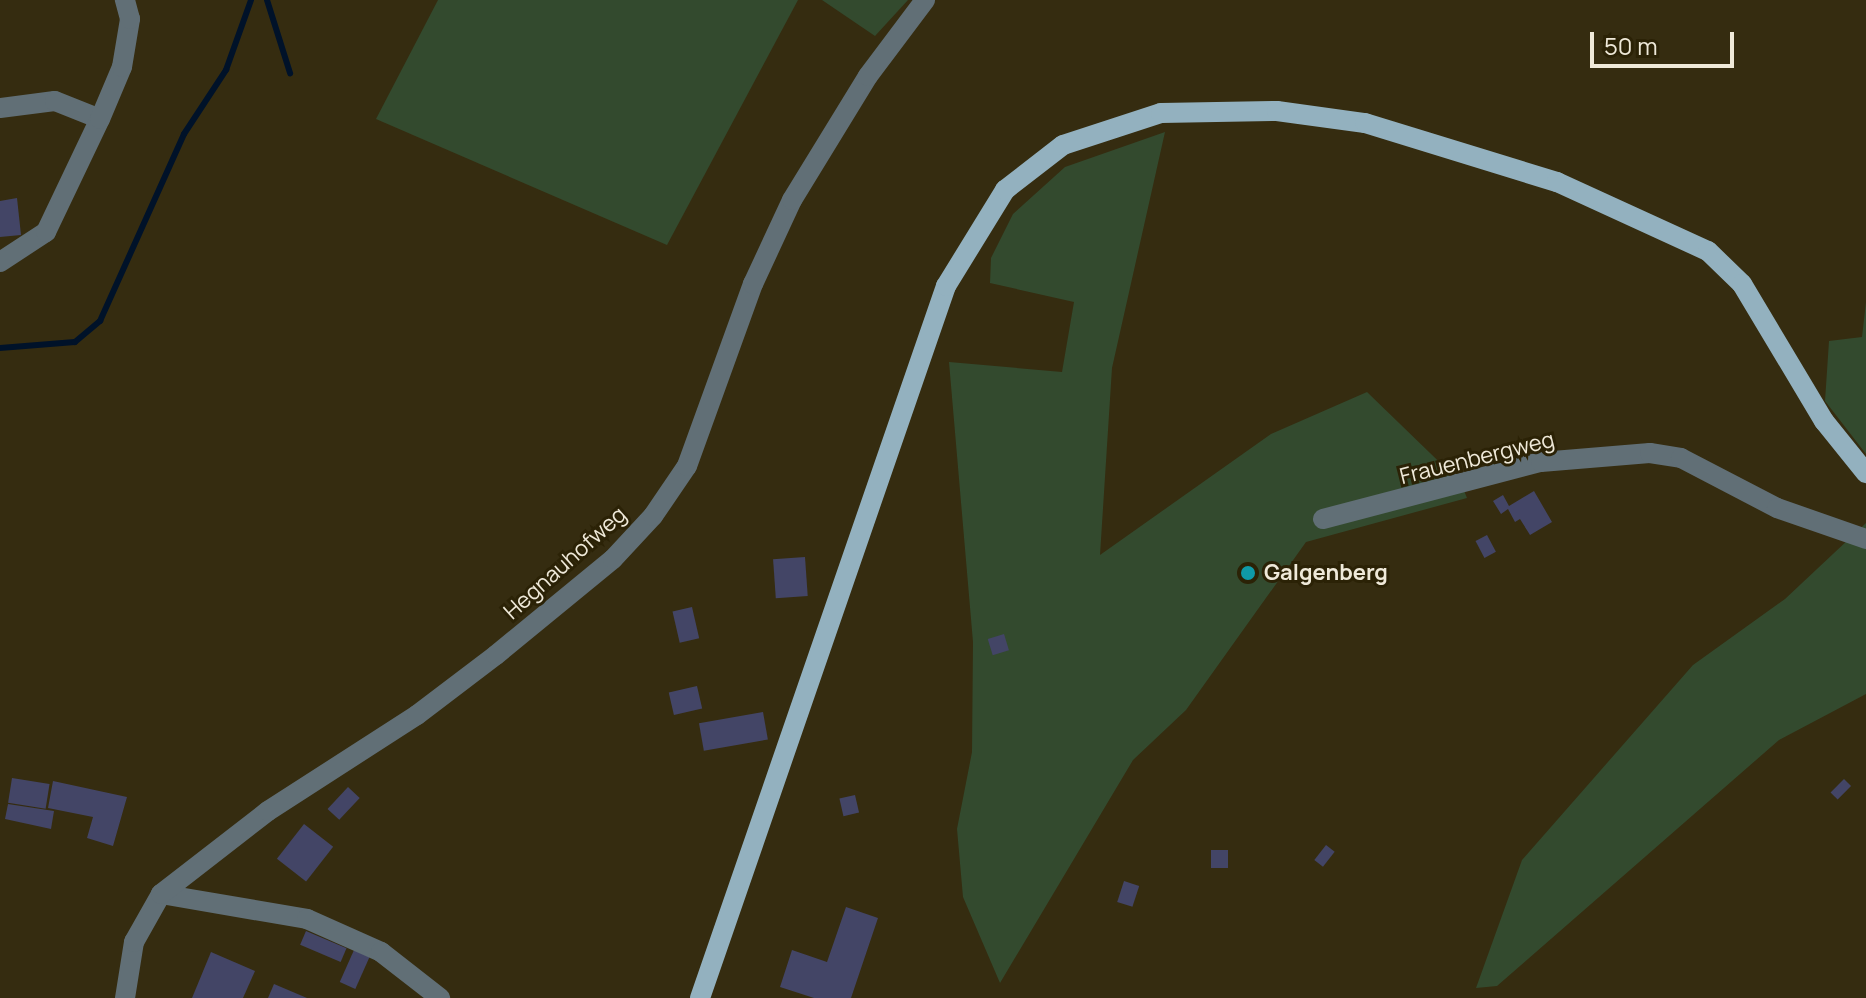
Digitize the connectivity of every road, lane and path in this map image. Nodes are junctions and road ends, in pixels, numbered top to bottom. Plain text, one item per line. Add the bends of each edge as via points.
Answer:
1 (125, 0) edge
2 (925, 0) edge
3 (0, 108) edge
4 (100, 119) junction
5 (0, 262) edge
6 (1866, 473) edge
7 (1323, 519) dead end
8 (1866, 539) edge
9 (161, 894) junction
10 (125, 998) edge
11 (440, 998) edge
12 (700, 998) edge

1 - 4 street via 130,19 122,67
2 - 9 street, Hegnauhofweg via 868,76 792,200 753,284 687,466 653,516 613,559 496,655 417,715 268,811
3 - 4 street via 55,101
4 - 5 street via 46,232 13,260
6 - 12 main road via 1824,421 1742,284 1708,251 1557,182 1365,123 1222,109 1161,113 1063,145 1005,190 946,286
7 - 8 street, Frauenbergweg via 1541,462 1650,453 1681,458 1777,508
9 - 10 street, Hegnauhofweg via 134,942
9 - 11 street via 307,919 381,952

